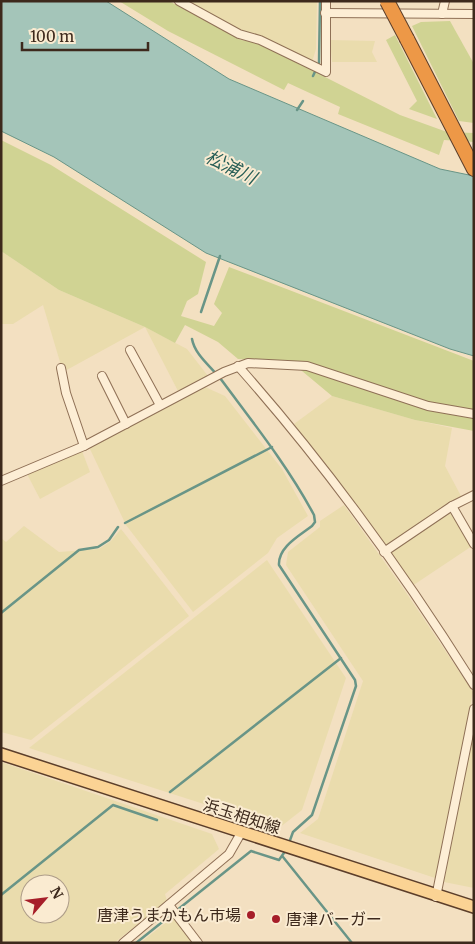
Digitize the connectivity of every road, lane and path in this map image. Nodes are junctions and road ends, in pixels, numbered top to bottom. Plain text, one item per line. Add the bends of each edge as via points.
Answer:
1 (179, 1) edge
2 (326, 1) edge
3 (387, 1) edge
4 (445, 1) edge
5 (325, 13) junction
6 (442, 14) junction
7 (474, 14) edge
8 (474, 169) edge
9 (130, 350) dead end
10 (238, 366) junction
11 (61, 368) dead end
12 (102, 376) dead end
13 (160, 406) junction
14 (474, 414) edge
15 (126, 424) junction
16 (84, 446) junction
17 (1, 481) edge
18 (474, 496) edge
19 (452, 506) junction
20 (474, 544) edge
21 (384, 552) junction
22 (474, 685) edge
23 (474, 709) edge
24 (1, 754) edge
25 (241, 833) junction
26 (436, 897) junction
27 (170, 906) junction
28 (474, 907) edge
29 (122, 943) edge
30 (198, 943) edge

1 - 5 street via 239,34 260,40 326,72
2 - 5 street
3 - 8 highway, bridge
4 - 6 street
5 - 6 street
6 - 7 street
9 - 13 street
10 - 13 street
10 - 14 street via 248,363 320,369 428,406
10 - 21 street via 294,429
11 - 16 street
12 - 15 street
13 - 15 street
15 - 16 street
16 - 17 street
18 - 19 street
19 - 20 street
19 - 21 street
21 - 22 street
23 - 26 street
24 - 25 main road, 浜玉相知線
25 - 26 main road, 浜玉相知線
25 - 27 street via 228,854 189,885
26 - 28 main road, 浜玉相知線
27 - 29 street
27 - 30 street

